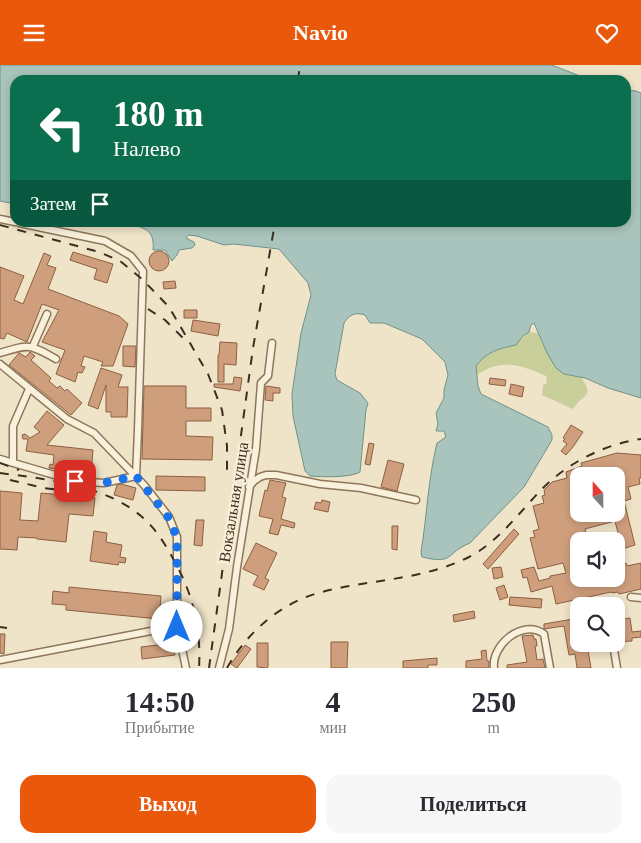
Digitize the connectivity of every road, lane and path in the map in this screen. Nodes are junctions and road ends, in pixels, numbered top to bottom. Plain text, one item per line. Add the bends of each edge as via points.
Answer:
1 (38, 227) edge
2 (47, 314) dead end
3 (272, 343) dead end
4 (33, 346) junction
5 (0, 353) edge
6 (56, 359) dead end
7 (0, 364) edge
8 (29, 389) junction
9 (0, 459) edge
10 (13, 463) junction
11 (136, 476) junction
12 (248, 488) junction
13 (416, 500) dead end
14 (631, 597) dead end
15 (641, 598) edge
16 (177, 627) junction
17 (614, 652) edge
18 (0, 660) edge
19 (186, 668) edge
20 (219, 668) edge
21 (494, 668) edge
22 (550, 668) edge
23 (617, 668) edge

1 - 11 street via 104,241 131,256 142,271
2 - 4 street
3 - 12 street, Вокзальная улица via 268,376 261,383 256,449
4 - 5 street
4 - 6 street
7 - 8 street
8 - 10 street via 13,426
8 - 11 street via 67,419 94,433
9 - 10 street
10 - 11 street via 75,481 104,483
11 - 16 street via 168,517 177,537
12 - 13 street via 260,477 276,475
12 - 20 street, Вокзальная улица via 230,629
14 - 15 street
16 - 18 street
16 - 19 street
17 - 23 street
21 - 22 street via 496,654 505,641 516,632 531,628 544,634

